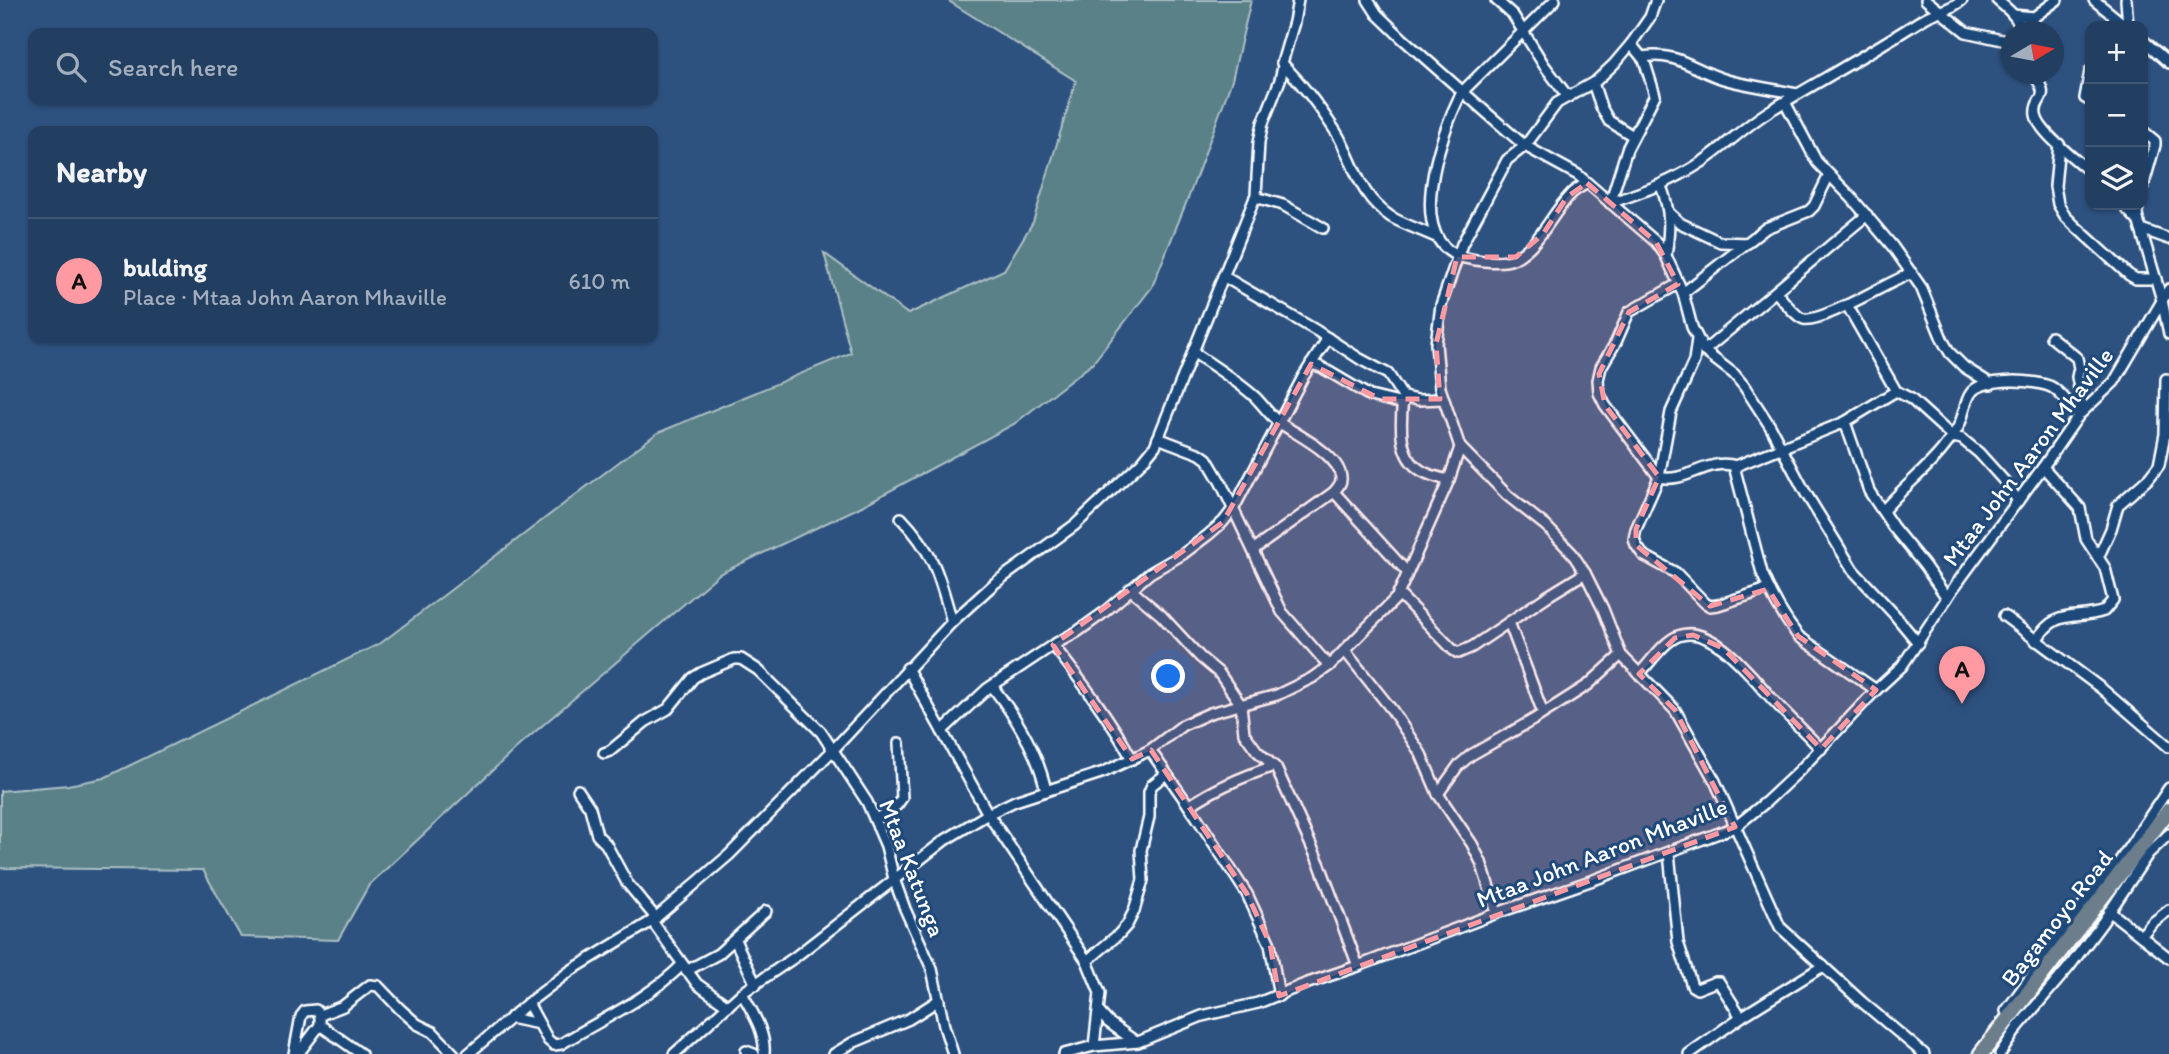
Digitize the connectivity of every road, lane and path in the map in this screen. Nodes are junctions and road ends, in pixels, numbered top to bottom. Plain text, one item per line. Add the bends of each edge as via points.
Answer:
1 (1298, 0) edge
2 (1368, 0) edge
3 (1496, 0) edge
4 (1555, 0) edge
5 (1656, 0) edge
6 (1926, 0) edge
7 (1962, 0) edge
8 (1997, 0) edge
9 (2057, 0) edge
10 (2094, 0) edge
11 (2126, 0) edge
12 (1940, 11) junction
13 (2013, 15) junction
14 (2017, 21) edge
15 (2113, 21) edge
16 (2127, 21) edge
17 (1524, 32) junction
18 (2001, 40) edge
19 (1631, 44) junction
20 (2148, 44) edge
21 (1642, 57) junction
22 (1282, 63) junction
23 (2169, 63) edge
24 (1593, 83) junction
25 (2039, 84) edge
26 (1462, 92) junction
27 (1579, 92) junction
28 (1798, 94) junction
29 (1568, 97) junction
30 (1598, 98) junction
31 (1785, 102) junction
32 (2148, 135) edge
33 (1633, 136) junction
34 (2059, 144) junction
35 (1525, 146) junction
36 (2085, 167) edge
37 (2148, 170) edge
38 (1829, 175) junction
39 (1587, 183) junction
40 (1661, 186) junction
41 (1255, 197) junction
42 (1609, 203) junction
43 (2127, 210) edge
44 (2137, 210) edge
45 (1669, 213) junction
46 (1867, 215) junction
47 (2140, 226) junction
48 (1323, 228) dead end
49 (1436, 236) junction
50 (2169, 239) edge
51 (1748, 243) junction
52 (1666, 256) junction
53 (1457, 257) junction
54 (1912, 273) junction
55 (1223, 276) junction
56 (2156, 279) junction
57 (1678, 284) junction
58 (2169, 289) edge
59 (1776, 292) junction
60 (1683, 293) junction
61 (2162, 300) junction
62 (1847, 305) junction
63 (2169, 334) edge
64 (2051, 337) dead end
65 (1328, 338) junction
66 (1697, 339) junction
67 (1704, 351) junction
68 (1193, 352) junction
69 (1311, 365) junction
70 (2166, 379) dead end
71 (1991, 384) junction
72 (1896, 391) junction
73 (1444, 399) junction
74 (1403, 400) junction
75 (2081, 413) junction
76 (1279, 422) junction
77 (1845, 422) junction
78 (1953, 437) junction
79 (1158, 438) junction
80 (1460, 447) junction
81 (1782, 448) junction
82 (1736, 466) junction
83 (2043, 467) junction
84 (1659, 477) junction
85 (1449, 480) junction
86 (1334, 492) junction
87 (2018, 501) junction
88 (1234, 508) junction
89 (1883, 511) junction
90 (901, 518) dead end
91 (1253, 550) junction
92 (2098, 558) junction
93 (1407, 572) junction
94 (1585, 573) junction
95 (1130, 589) junction
96 (1768, 589) junction
97 (1398, 593) junction
98 (1947, 597) junction
99 (2004, 616) dead end
100 (952, 622) junction
101 (1509, 622) junction
102 (2036, 642) junction
103 (1918, 643) junction
104 (1054, 645) junction
105 (1345, 651) junction
106 (1621, 655) junction
107 (1329, 666) junction
108 (907, 668) junction
109 (1639, 674) junction
110 (992, 686) junction
111 (1876, 690) junction
112 (1241, 705) junction
113 (1543, 713) junction
114 (942, 731) junction
115 (899, 743) dead end
116 (2169, 747) edge
117 (1821, 749) junction
118 (833, 750) junction
119 (1150, 750) junction
120 (604, 753) dead end
121 (1132, 760) junction
122 (1274, 766) junction
123 (1166, 774) junction
124 (2169, 788) edge
125 (578, 790) dead end
126 (1046, 791) junction
127 (1438, 794) junction
128 (1189, 806) junction
129 (2169, 810) edge
130 (988, 814) junction
131 (875, 820) junction
132 (1735, 827) junction
133 (2169, 834) edge
134 (1669, 853) junction
135 (894, 879) junction
136 (2169, 910) edge
137 (766, 911) dead end
138 (2109, 911) junction
139 (1497, 913) junction
140 (654, 919) junction
141 (2141, 936) junction
142 (735, 940) junction
143 (2169, 958) edge
144 (1087, 961) junction
145 (1358, 966) junction
146 (1823, 967) junction
147 (684, 968) junction
148 (756, 985) junction
149 (742, 993) junction
150 (1279, 996) junction
151 (939, 1000) junction
152 (528, 1003) junction
153 (728, 1006) junction
154 (1099, 1012) junction
155 (320, 1015) junction
156 (1741, 1017) junction
157 (510, 1018) junction
158 (539, 1024) junction
159 (320, 1026) junction
160 (1138, 1042) junction
161 (1094, 1046) junction
162 (296, 1054) edge
163 (361, 1054) edge
164 (454, 1054) edge
165 (468, 1054) edge
166 (674, 1054) edge
167 (764, 1054) edge
168 (834, 1054) edge
169 (953, 1054) edge
170 (1064, 1054) edge
171 (1689, 1054) edge
172 (1924, 1054) edge
173 (1973, 1054) edge
174 (1981, 1054) edge
175 (2000, 1054) edge

1 - 22 street
2 - 26 street via 1377,14
3 - 17 street
4 - 17 street
5 - 19 street
6 - 12 street
7 - 12 street
8 - 13 street
9 - 13 street via 2034,17
10 - 15 street
11 - 16 street
12 - 18 street via 1966,32
12 - 28 street
13 - 14 street
17 - 26 street
17 - 29 street
19 - 21 street
19 - 24 street
20 - 23 street
21 - 28 street via 1674,57 1712,75
21 - 33 street via 1656,92
22 - 41 street via 1261,132
22 - 49 street via 1337,133 1370,198 1391,216
24 - 27 street
24 - 30 street
25 - 34 street via 2043,90 2036,115
26 - 35 street
26 - 49 street via 1433,176 1429,204
27 - 29 street
27 - 30 street
28 - 31 street
29 - 35 street via 1549,111
30 - 33 street via 1609,121
31 - 38 street via 1811,152
31 - 40 street
32 - 37 street via 2155,141
33 - 42 street
34 - 36 street
34 - 56 street via 2055,195 2064,216 2129,275
35 - 39 street
35 - 53 street via 1507,160
38 - 46 street
38 - 51 street via 1809,211 1766,228
39 - 42 street
39 - 53 street via 1567,197 1543,234 1516,257 1506,261
40 - 42 street
40 - 45 street
41 - 48 street via 1283,205
41 - 55 street
42 - 52 street
43 - 47 street
44 - 47 street
45 - 51 street via 1720,242
45 - 52 street
46 - 54 street
46 - 59 street
47 - 50 street
47 - 56 street
49 - 53 street
51 - 60 street
52 - 57 street
53 - 73 street via 1441,305 1436,344
54 - 62 street
54 - 71 street via 1950,354
55 - 65 street
55 - 68 street
56 - 61 street
57 - 60 street
57 - 84 street via 1629,312 1598,380 1605,404
58 - 61 street, Mtaa John Aaron Mhaville
59 - 62 street via 1803,319
59 - 67 street
60 - 66 street
61 - 63 street
61 - 75 street, Mtaa John Aaron Mhaville via 2114,382
62 - 72 street
64 - 75 street via 2077,358
65 - 69 street
65 - 74 street via 1388,374
66 - 67 street
66 - 84 street via 1693,361 1671,412
67 - 81 street via 1744,386
68 - 76 street via 1254,396
68 - 79 street
69 - 74 street via 1370,396
69 - 76 street
70 - 92 street via 2159,465 2118,505
71 - 75 street via 2028,382 2051,387
71 - 78 street via 1970,394
72 - 77 street
72 - 78 street
73 - 74 street
73 - 80 street
74 - 85 street via 1400,426 1408,457 1419,470
75 - 83 street, Mtaa John Aaron Mhaville
76 - 86 street via 1305,437 1338,469 1341,477
76 - 88 street
77 - 81 street
77 - 89 street via 1866,484
78 - 87 street via 1979,453
78 - 89 street
79 - 88 street via 1207,459
79 - 100 street via 1142,462 1075,525 995,583
80 - 85 street
80 - 94 street via 1508,496 1559,538
81 - 82 street
81 - 103 street via 1853,570
82 - 84 street via 1722,463 1677,477
82 - 96 street
83 - 87 street, Mtaa John Aaron Mhaville
83 - 92 street via 2080,508 2086,539
84 - 96 street via 1636,529 1636,545 1643,555 1676,573 1710,606
85 - 93 street
86 - 91 street
86 - 93 street
87 - 98 street, Mtaa John Aaron Mhaville
88 - 91 street
88 - 95 street via 1208,535
89 - 98 street
90 - 100 street via 931,557
91 - 107 street via 1282,612
92 - 102 street via 2108,575 2112,604 2097,613 2062,618 2041,632
93 - 97 street
94 - 101 street
94 - 106 street
95 - 104 street via 1102,614
95 - 112 street via 1219,673
96 - 111 street via 1798,636
97 - 101 street via 1458,653
97 - 105 street
98 - 103 street, Mtaa John Aaron Mhaville
99 - 102 street
100 - 108 street
101 - 113 street
102 - 116 street via 2102,689
103 - 111 street, Mtaa John Aaron Mhaville
104 - 110 street
104 - 121 street via 1098,702
105 - 107 street
105 - 127 street via 1404,727
106 - 109 street
106 - 113 street via 1588,685
107 - 112 street via 1277,695
108 - 114 street
108 - 118 street
109 - 117 street via 1680,635 1705,639 1737,660
109 - 132 street via 1675,710
110 - 114 street
110 - 126 street via 1027,741
111 - 117 street, Mtaa John Aaron Mhaville
112 - 119 street via 1183,725
112 - 122 street via 1244,733
113 - 127 street via 1471,755
114 - 130 street
115 - 131 street via 902,798
117 - 132 street, Mtaa John Aaron Mhaville
118 - 120 street, Mtaa Katunga via 781,691 758,670 734,659 693,678 668,709
118 - 131 street, Mtaa Katunga
118 - 140 street via 729,855
119 - 121 street
119 - 123 street
121 - 126 street
122 - 128 street via 1237,779
122 - 145 street via 1320,865
123 - 128 street
123 - 144 street via 1149,792 1141,850 1143,880 1134,911 1119,934
124 - 173 street via 2117,865
125 - 140 street via 590,808 595,831
126 - 130 street
127 - 139 street via 1481,862
128 - 150 street via 1247,894 1270,944
129 - 174 highway, Bagamoyo Road
130 - 135 street
130 - 144 street
131 - 135 street, Mtaa Katunga
132 - 134 street, Mtaa John Aaron Mhaville
132 - 146 street via 1780,927
133 - 138 street via 2148,854
134 - 139 street, Mtaa John Aaron Mhaville
134 - 156 street via 1678,942 1692,986 1697,989 1719,982
135 - 148 street
135 - 151 street, Mtaa Katunga via 932,969
136 - 141 street
137 - 142 street
138 - 141 street
138 - 175 street
139 - 145 street, Mtaa John Aaron Mhaville
140 - 147 street
140 - 152 street
141 - 143 street
142 - 147 street via 718,954
142 - 148 street
144 - 154 street via 1100,993
145 - 150 street, Mtaa John Aaron Mhaville
146 - 156 street
146 - 172 street
147 - 153 street via 697,984
147 - 158 street via 561,1044 551,1044
148 - 149 street
149 - 153 street
149 - 167 street via 765,1044
150 - 160 street, Mtaa John Aaron Mhaville via 1202,1016
151 - 168 street
151 - 169 street, Mtaa Katunga
152 - 157 street
152 - 158 street
153 - 166 street
154 - 160 street
154 - 161 street
155 - 159 street
155 - 162 street via 312,1009 303,1013
155 - 164 street via 343,1006 370,985 378,986
156 - 171 street
157 - 158 street
157 - 165 street
159 - 162 street
159 - 163 street
160 - 161 street, Mtaa John Aaron Mhaville
161 - 170 street, Mtaa John Aaron Mhaville

